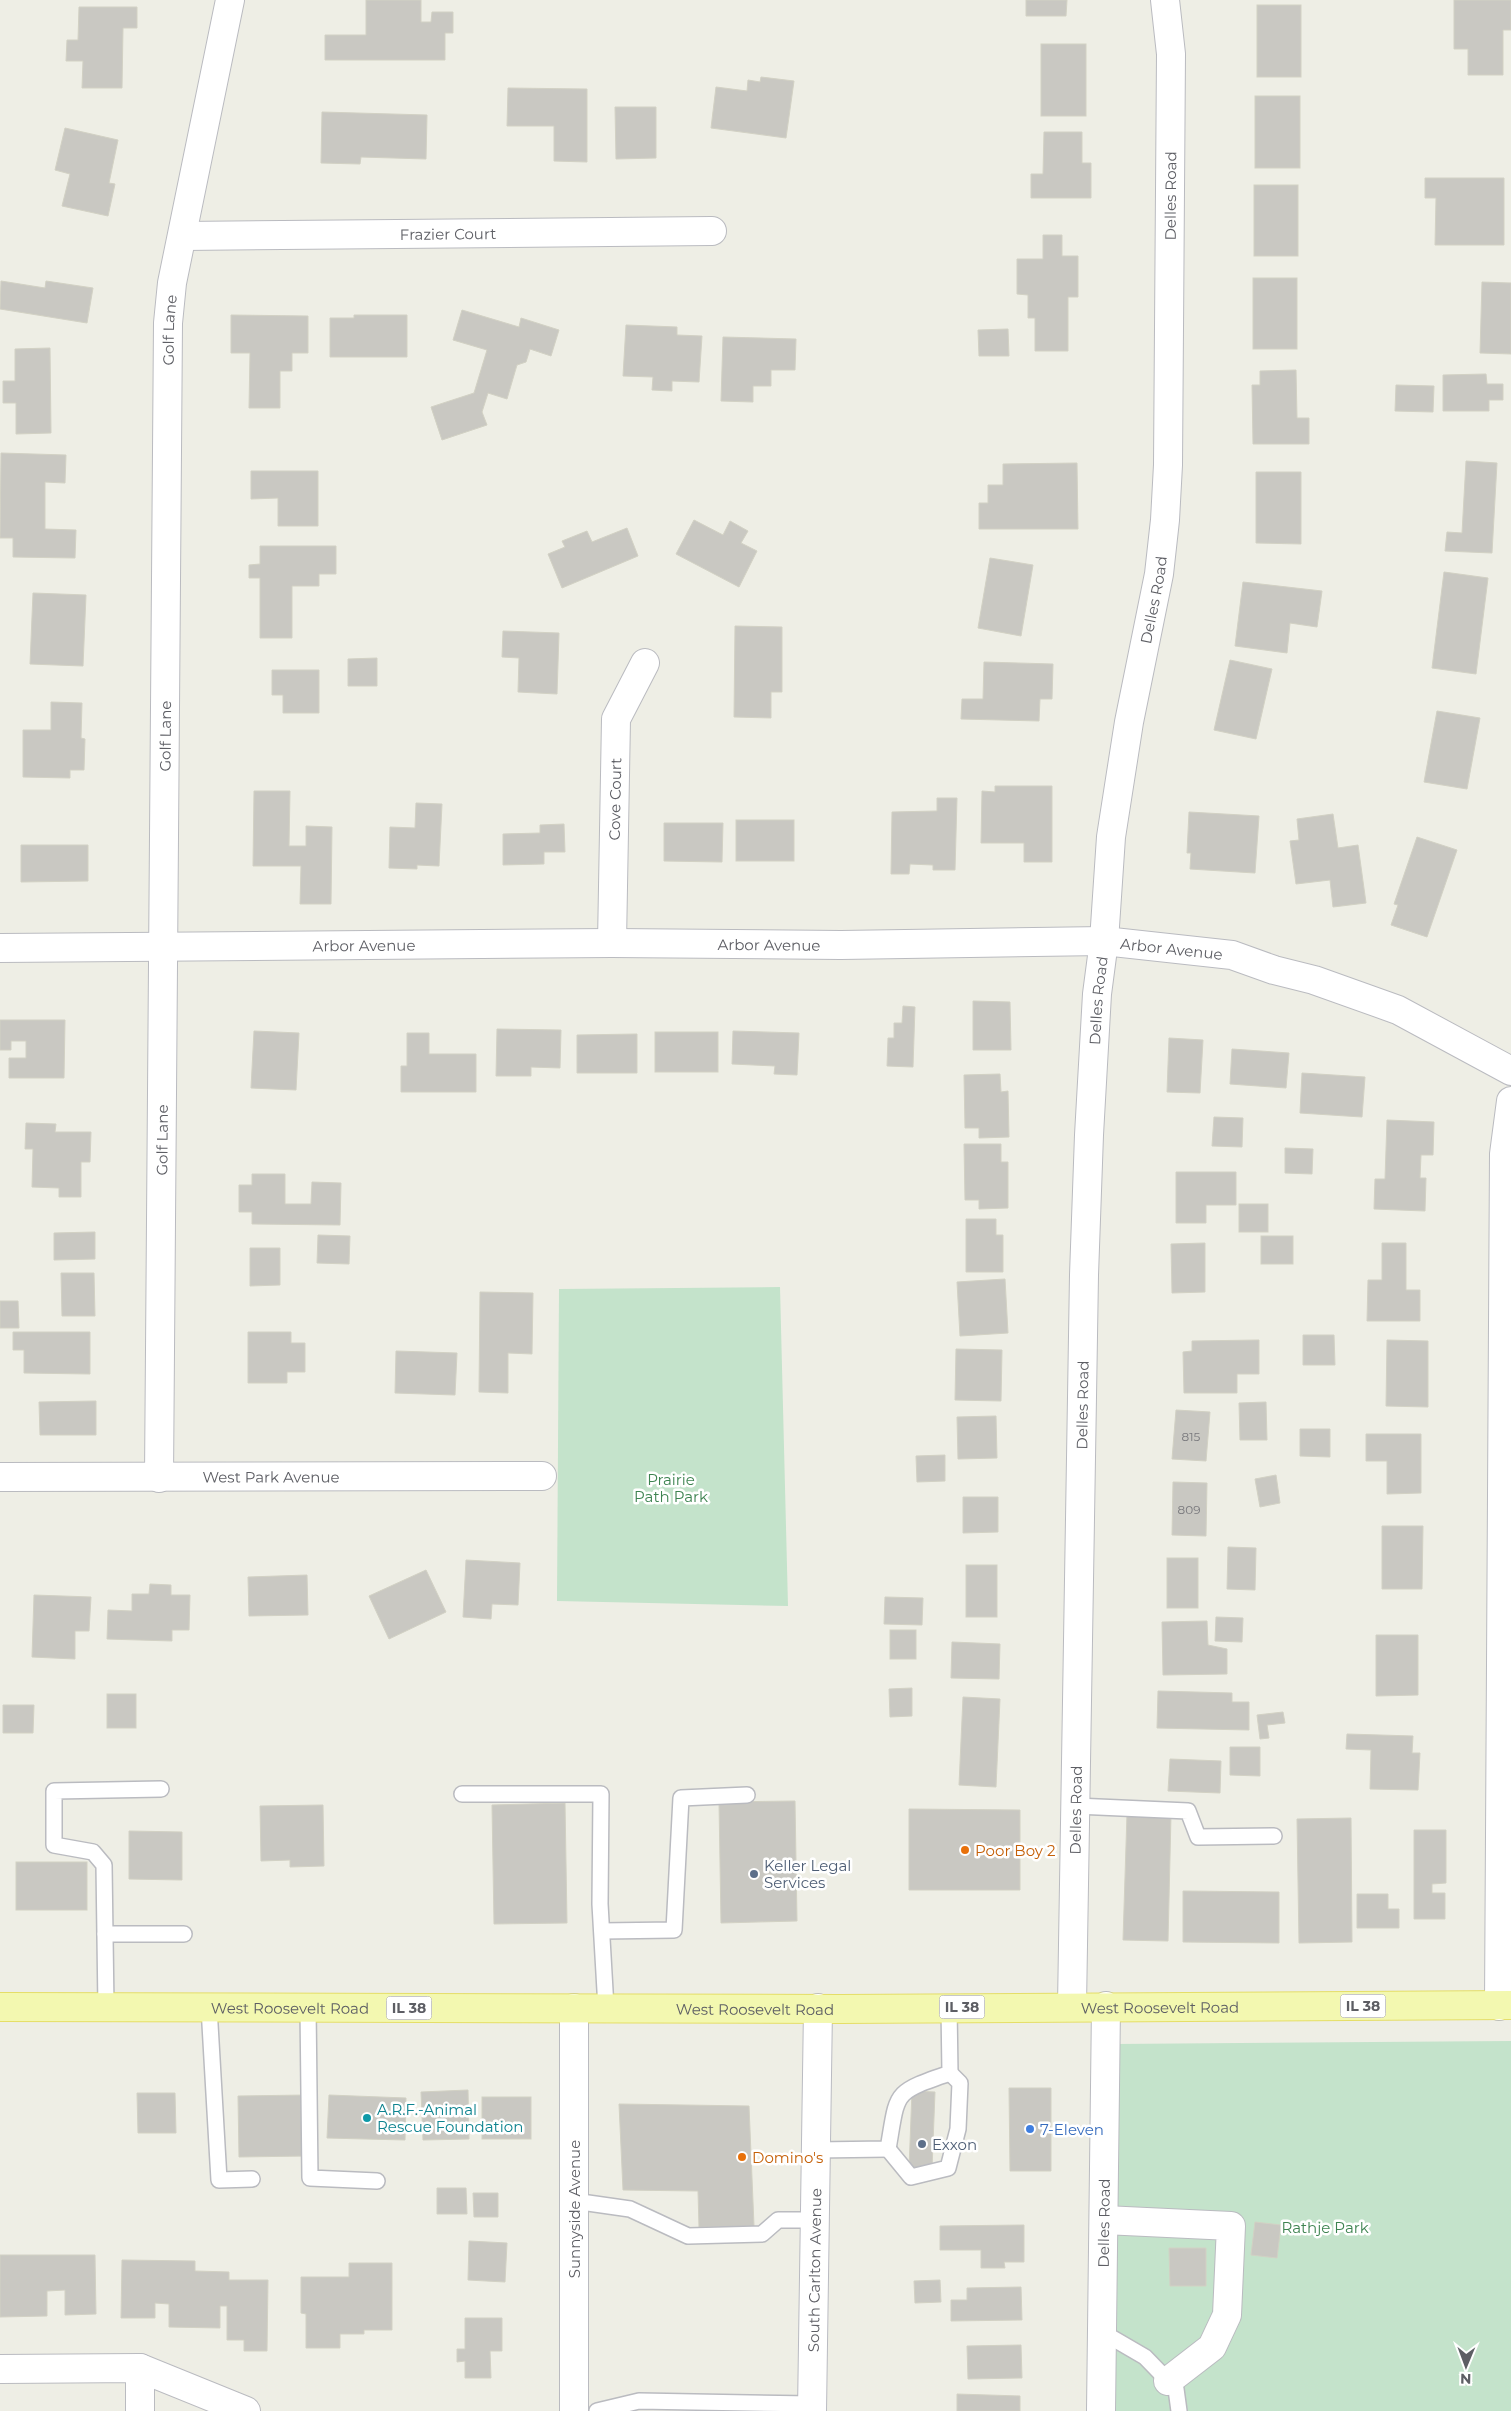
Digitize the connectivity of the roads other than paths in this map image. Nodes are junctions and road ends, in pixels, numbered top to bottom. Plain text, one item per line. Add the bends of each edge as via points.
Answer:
1 (230, 0) edge
2 (1165, 0) edge
3 (712, 232) dead end
4 (183, 236) junction
5 (645, 663) dead end
6 (1104, 940) junction
7 (612, 943) junction
8 (162, 947) junction
9 (0, 948) edge
10 (1511, 1071) edge
11 (1511, 1101) edge
12 (542, 1476) dead end
13 (0, 1477) edge
14 (159, 1478) junction
15 (161, 1789) dead end
16 (462, 1794) dead end
17 (747, 1795) dead end
18 (1076, 1806) junction
19 (1274, 1836) dead end
20 (602, 1931) junction
21 (105, 1934) junction
22 (184, 1934) dead end
23 (1072, 2006) junction
24 (1106, 2006) junction
25 (1505, 2006) edge
26 (0, 2007) edge
27 (209, 2007) junction
28 (308, 2007) junction
29 (949, 2007) junction
30 (106, 2008) junction
31 (574, 2008) junction
32 (606, 2008) junction
33 (818, 2008) junction
34 (950, 2073) junction
35 (888, 2149) junction
36 (816, 2150) junction
37 (252, 2179) dead end
38 (377, 2181) dead end
39 (574, 2201) junction
40 (815, 2220) junction
41 (1104, 2220) junction
42 (1102, 2332) junction
43 (140, 2368) junction
44 (0, 2369) edge
45 (1168, 2381) junction
46 (812, 2407) edge
47 (140, 2411) edge
48 (246, 2411) edge
49 (574, 2411) edge
50 (597, 2411) edge
51 (1101, 2411) edge
52 (1179, 2411) edge

1 - 4 street, Golf Lane
2 - 6 street, Delles Road via 1171,54 1165,520 1150,628 1120,774 1111,837
3 - 4 street, Frazier Court
4 - 8 street, Golf Lane via 172,284 168,323
5 - 7 street, Cove Court via 616,719
6 - 7 street, Arbor Avenue via 841,945
6 - 10 street, Arbor Avenue via 1232,955 1314,980 1398,1010
6 - 18 street, Delles Road via 1097,994 1084,1265
7 - 8 street, Arbor Avenue
8 - 9 street, Arbor Avenue
8 - 14 street, Golf Lane
11 - 25 street via 1504,1154
12 - 14 street, West Park Avenue
13 - 14 street, West Park Avenue
15 - 21 lane via 54,1791 54,1845 93,1852 104,1865
16 - 20 lane via 601,1794
17 - 20 lane via 680,1798 674,1930
18 - 19 lane via 1188,1811 1198,1837
18 - 23 street, Delles Road
20 - 32 lane
21 - 22 lane
21 - 30 lane
23 - 24 main road, West Roosevelt Road / IL 38
23 - 29 main road, West Roosevelt Road / IL 38
24 - 25 main road, West Roosevelt Road / IL 38
24 - 41 street, Delles Road
26 - 30 main road, West Roosevelt Road / IL 38
27 - 28 main road, West Roosevelt Road / IL 38
27 - 30 main road, West Roosevelt Road / IL 38
27 - 37 lane via 219,2180
28 - 31 main road, West Roosevelt Road / IL 38
28 - 38 lane via 310,2178
29 - 33 main road, West Roosevelt Road / IL 38
29 - 34 lane
31 - 32 main road, West Roosevelt Road / IL 38
31 - 39 street, Sunnyside Avenue
32 - 33 main road, West Roosevelt Road / IL 38
33 - 36 street, South Carlton Avenue
34 - 35 lane via 910,2087 897,2100
34 - 35 lane via 960,2084 958,2129 948,2168 911,2177
35 - 36 lane
36 - 40 street, South Carlton Avenue
39 - 40 lane via 630,2209 688,2236 762,2234 778,2220
39 - 49 street, Sunnyside Avenue
40 - 46 street, South Carlton Avenue
41 - 42 street, Delles Road
41 - 45 street via 1231,2226 1227,2315 1212,2347
42 - 45 lane via 1144,2357
42 - 51 street, Delles Road
43 - 44 street
43 - 47 street
43 - 48 street
45 - 52 lane via 1176,2389
46 - 50 lane via 639,2401

